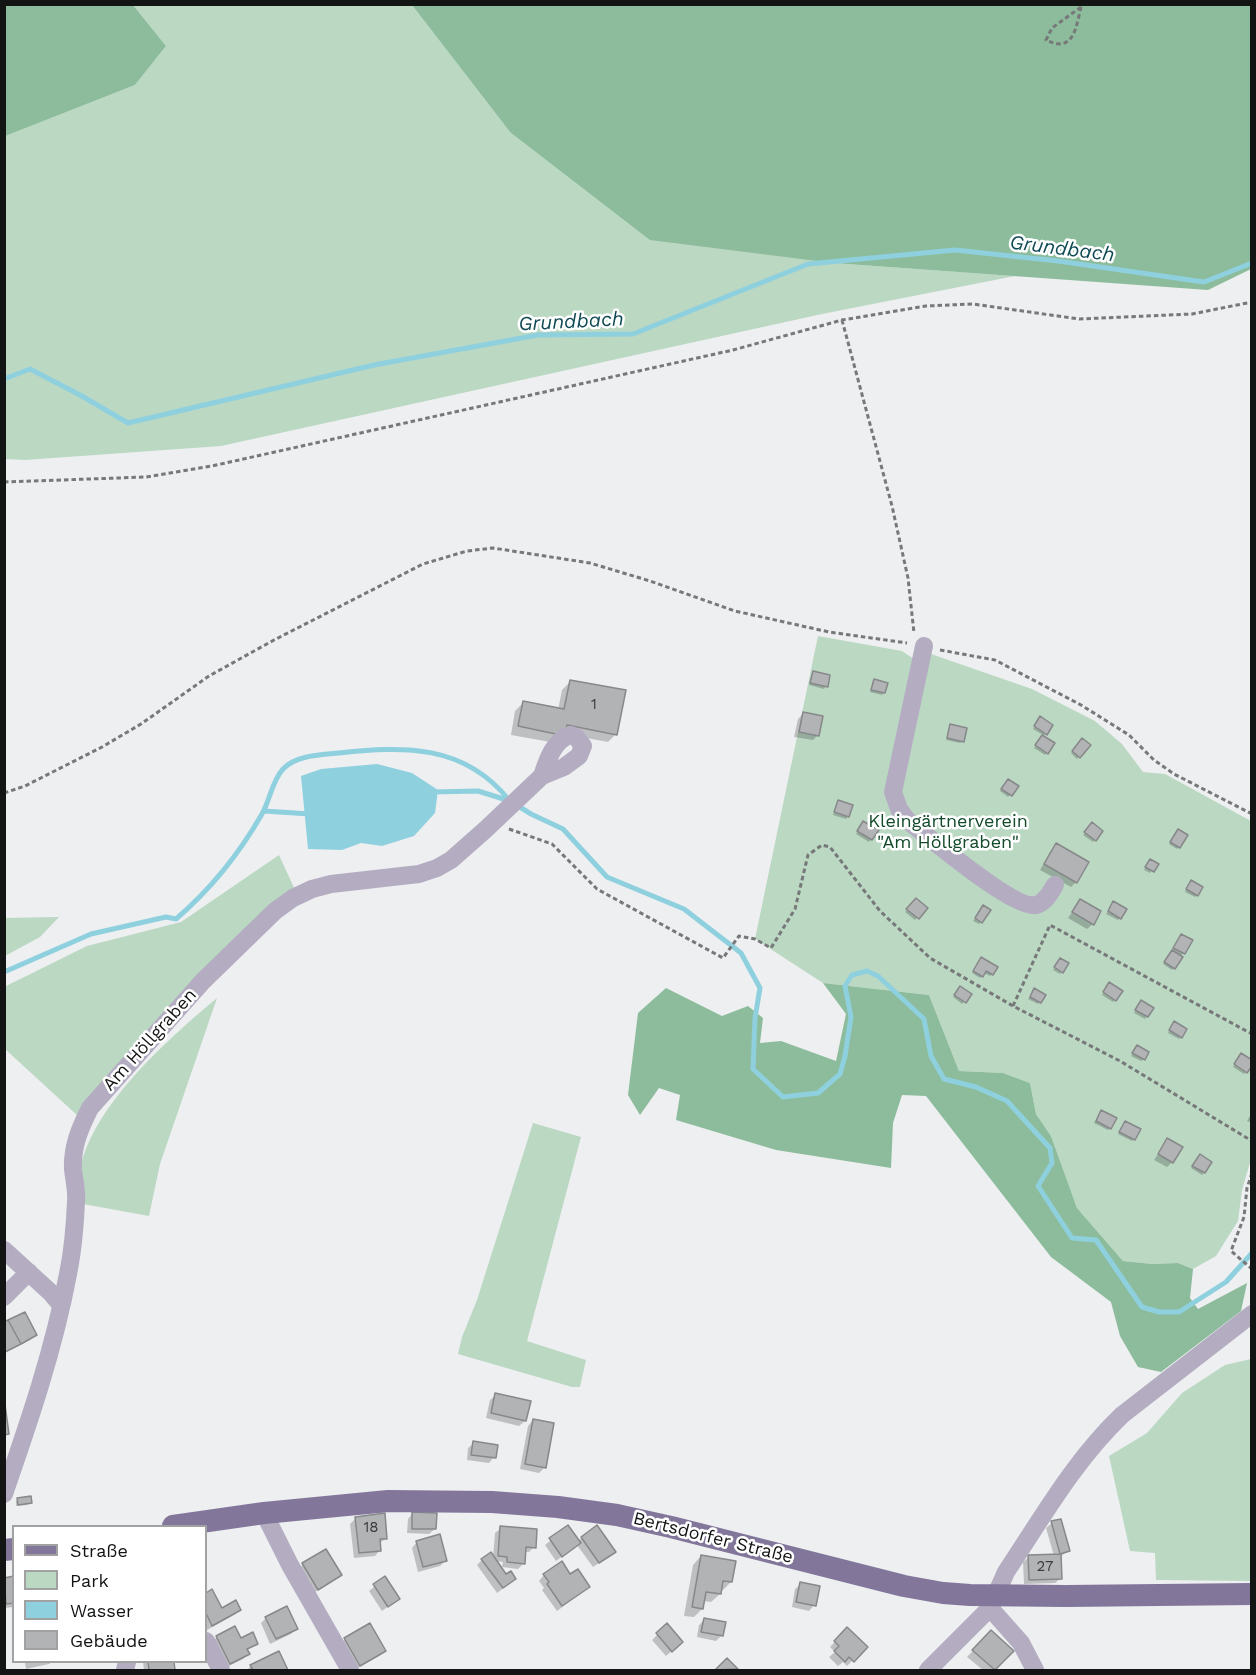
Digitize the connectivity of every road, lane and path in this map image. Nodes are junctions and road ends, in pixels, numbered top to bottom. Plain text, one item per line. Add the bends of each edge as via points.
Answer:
1 (1082, 6) edge
2 (1251, 302) edge
3 (842, 320) junction
4 (4, 482) edge
5 (918, 645) junction
6 (542, 776) dead end
7 (4, 793) edge
8 (1251, 814) edge
9 (485, 830) junction
10 (1055, 885) dead end
11 (1013, 1006) junction
12 (1251, 1034) edge
13 (1251, 1141) edge
14 (1251, 1173) edge
15 (4, 1250) edge
16 (1251, 1268) edge
17 (28, 1272) junction
18 (4, 1297) edge
19 (61, 1305) junction
20 (1251, 1314) edge
21 (12, 1450) edge
22 (4, 1494) edge
23 (264, 1513) junction
24 (186, 1525) edge
25 (1251, 1594) edge
26 (993, 1601) junction
27 (207, 1643) edge
28 (221, 1671) edge
29 (350, 1671) edge
30 (928, 1671) edge
31 (1035, 1671) edge

1 - 1 path via 1052,28 1046,40 1055,45 1064,43 1076,32
2 - 3 path via 1192,314 1079,319 985,305 938,306
3 - 4 path via 733,350 212,466 146,477
3 - 5 path via 892,506
5 - 7 path via 829,632 735,611 590,563 493,548 467,551 423,564 274,640 209,676 102,747
5 - 8 path via 995,660 1081,705 1129,735 1174,774
5 - 10 street via 893,792 899,809 907,820 984,880 1022,904 1034,906 1043,902
6 - 9 street, Am Höllgraben
9 - 11 path via 513,829 552,844 597,889 723,958 739,936 771,948 795,909 808,855 822,845 830,847 880,911 930,958
9 - 19 street, Am Höllgraben via 437,868 419,874 331,884 294,898 253,930 202,981 90,1108 80,1128 73,1167 76,1198 69,1272
11 - 12 path via 1050,925
11 - 13 path via 1120,1060
14 - 16 path via 1244,1217 1232,1251
15 - 17 street
17 - 18 street
17 - 19 street
19 - 21 street, Am Höllgraben via 44,1373
20 - 26 street via 1102,1434 1012,1562
21 - 22 street, Am Höllgraben
23 - 24 main road, Bertsdorfer Straße
23 - 26 main road, Bertsdorfer Straße via 388,1501 558,1507 617,1515 903,1586
23 - 29 street
25 - 26 main road, Bertsdorfer Straße
26 - 30 street
26 - 31 street
27 - 28 street

